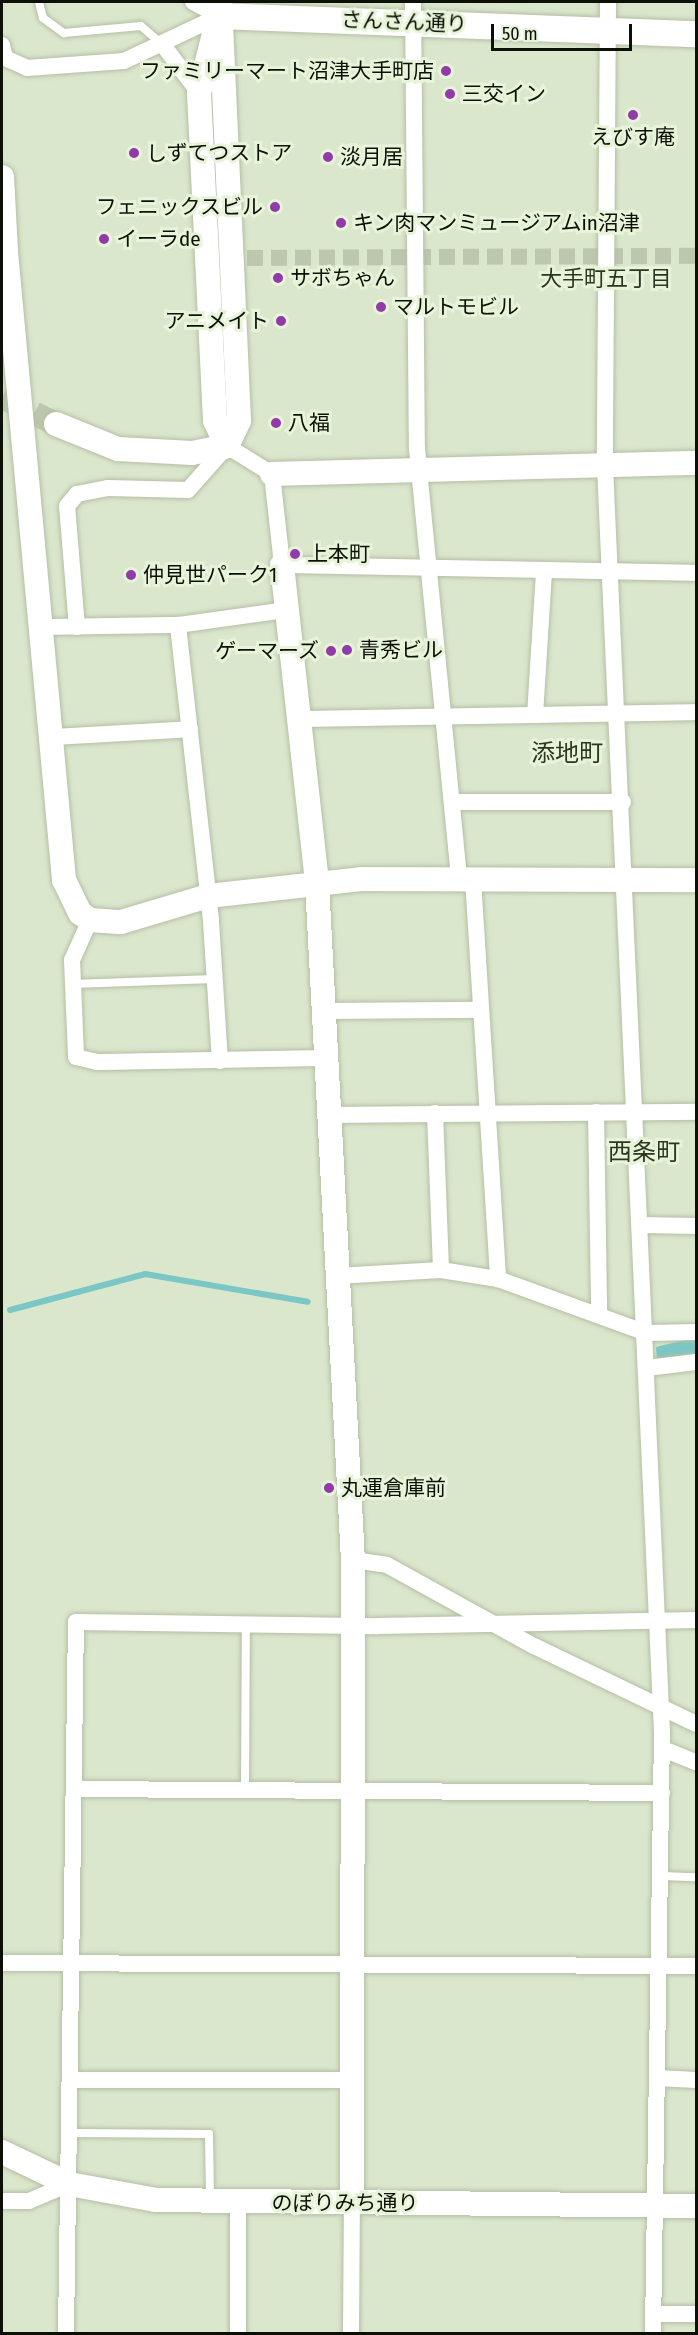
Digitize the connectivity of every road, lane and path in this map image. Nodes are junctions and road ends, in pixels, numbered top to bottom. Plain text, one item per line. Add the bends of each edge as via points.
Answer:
1 (39, 2) edge
2 (193, 2) edge
3 (608, 2) edge
4 (219, 9) edge
5 (413, 12) edge
6 (606, 30) junction
7 (696, 34) edge
8 (2, 45) edge
9 (163, 45) junction
10 (199, 93) junction
11 (2, 177) edge
12 (4, 243) edge
13 (56, 424) tunnel mouth
14 (227, 446) junction
15 (696, 463) edge
16 (605, 467) junction
17 (419, 471) junction
18 (272, 474) junction
19 (282, 565) junction
20 (429, 571) junction
21 (544, 573) junction
22 (609, 573) junction
23 (696, 573) edge
24 (286, 610) junction
25 (178, 625) junction
26 (45, 627) junction
27 (77, 627) junction
28 (696, 712) edge
29 (535, 715) junction
30 (618, 715) junction
31 (445, 716) junction
32 (297, 719) junction
33 (190, 729) junction
34 (53, 737) junction
35 (453, 802) junction
36 (623, 802) junction
37 (627, 878) junction
38 (466, 879) junction
39 (696, 880) edge
40 (317, 883) junction
41 (208, 896) junction
42 (90, 920) junction
43 (214, 979) junction
44 (72, 984) junction
45 (481, 1010) junction
46 (326, 1011) junction
47 (329, 1058) junction
48 (220, 1061) junction
49 (596, 1112) junction
50 (636, 1112) junction
51 (696, 1112) edge
52 (435, 1113) junction
53 (489, 1113) junction
54 (331, 1115) junction
55 (642, 1225) junction
56 (696, 1226) edge
57 (441, 1270) junction
58 (336, 1276) junction
59 (498, 1280) junction
60 (599, 1314) junction
61 (696, 1332) edge
62 (646, 1333) junction
63 (696, 1362) edge
64 (647, 1368) junction
65 (353, 1560) junction
66 (696, 1620) edge
67 (659, 1621) junction
68 (496, 1624) junction
69 (354, 1625) junction
70 (246, 1626) junction
71 (662, 1709) junction
72 (696, 1724) edge
73 (663, 1749) junction
74 (696, 1762) edge
75 (74, 1789) junction
76 (245, 1792) junction
77 (353, 1793) junction
78 (662, 1793) junction
79 (660, 1876) junction
80 (696, 1877) edge
81 (354, 1961) junction
82 (2, 1963) edge
83 (72, 1963) junction
84 (658, 1965) junction
85 (696, 1966) edge
86 (657, 2079) junction
87 (72, 2080) junction
88 (350, 2080) junction
89 (696, 2080) edge
90 (70, 2133) junction
91 (2, 2152) edge
92 (69, 2184) junction
93 (2, 2201) edge
94 (209, 2202) junction
95 (352, 2202) junction
96 (238, 2203) junction
97 (654, 2206) junction
98 (696, 2206) edge
99 (654, 2314) junction
100 (696, 2314) edge
101 (66, 2334) edge
102 (238, 2334) edge
103 (351, 2334) edge
104 (653, 2334) edge

1 - 9 lane via 43,18 64,33 141,26
2 - 4 street
3 - 6 street
4 - 5 main road, さんさん通り
4 - 9 street
4 - 10 street
4 - 14 street via 239,421
5 - 6 main road, さんさん通り
5 - 17 street
6 - 7 main road, さんさん通り
6 - 16 street
8 - 9 street via 5,58 42,68 124,61
9 - 10 street
10 - 14 street via 215,421
11 - 12 street
12 - 26 street
13 - 14 street via 118,449 192,453
14 - 18 street
14 - 27 street via 188,490 108,488 77,494 67,506
15 - 16 street
16 - 17 street
16 - 22 street
17 - 18 street
17 - 20 street
18 - 19 street
19 - 20 street
19 - 24 street
20 - 21 street
20 - 31 street
21 - 22 street
21 - 29 street
22 - 23 street
22 - 30 street
24 - 25 street
24 - 32 street
25 - 27 street
25 - 33 street
26 - 27 street
26 - 34 street
28 - 30 street
29 - 30 street
29 - 31 street
30 - 36 street
31 - 32 street
31 - 35 street
32 - 40 street
33 - 34 street
33 - 41 street
34 - 42 street via 64,880 72,905
35 - 36 street
35 - 38 street
36 - 37 street
37 - 38 street
37 - 39 street
37 - 50 street
38 - 40 street
38 - 45 street
40 - 41 street
40 - 46 street
41 - 42 street via 121,922
41 - 43 street
42 - 44 street via 72,960
43 - 44 lane
43 - 48 street
44 - 48 street via 76,1057
45 - 46 street
45 - 53 street
46 - 47 street
47 - 48 street
47 - 54 street
49 - 50 street
49 - 53 street
49 - 60 street
50 - 51 street
50 - 55 street
52 - 53 street
52 - 54 street
52 - 57 street
53 - 59 street
54 - 58 street
55 - 56 street
55 - 62 street
57 - 58 street
57 - 59 street
58 - 65 street
59 - 60 street
60 - 62 street
61 - 62 street
62 - 64 street
63 - 64 street
64 - 67 street
65 - 68 street via 387,1565
65 - 69 street
66 - 67 street
67 - 68 street
67 - 71 street
68 - 69 street
68 - 71 street
69 - 70 street
69 - 77 street
70 - 75 street via 76,1622
70 - 76 lane
71 - 72 street
71 - 73 street
73 - 74 street
73 - 78 street
75 - 76 street
75 - 83 street
76 - 77 street
77 - 78 street
77 - 81 street
78 - 79 street
79 - 80 lane
79 - 84 street
81 - 83 street
81 - 84 street
81 - 88 street
82 - 83 street
83 - 87 street
84 - 85 street
84 - 86 street
86 - 89 street
86 - 97 street
87 - 88 street
87 - 90 street
88 - 95 street
90 - 92 street
90 - 94 lane via 209,2134
91 - 92 street, のぼりみち通り
92 - 93 street via 29,2201
92 - 94 street, のぼりみち通り via 156,2200
92 - 101 street
94 - 96 street, のぼりみち通り
95 - 96 street, のぼりみち通り
95 - 97 street, のぼりみち通り
95 - 103 street
96 - 102 street
97 - 98 street, のぼりみち通り
97 - 99 street
99 - 100 street
99 - 104 street

